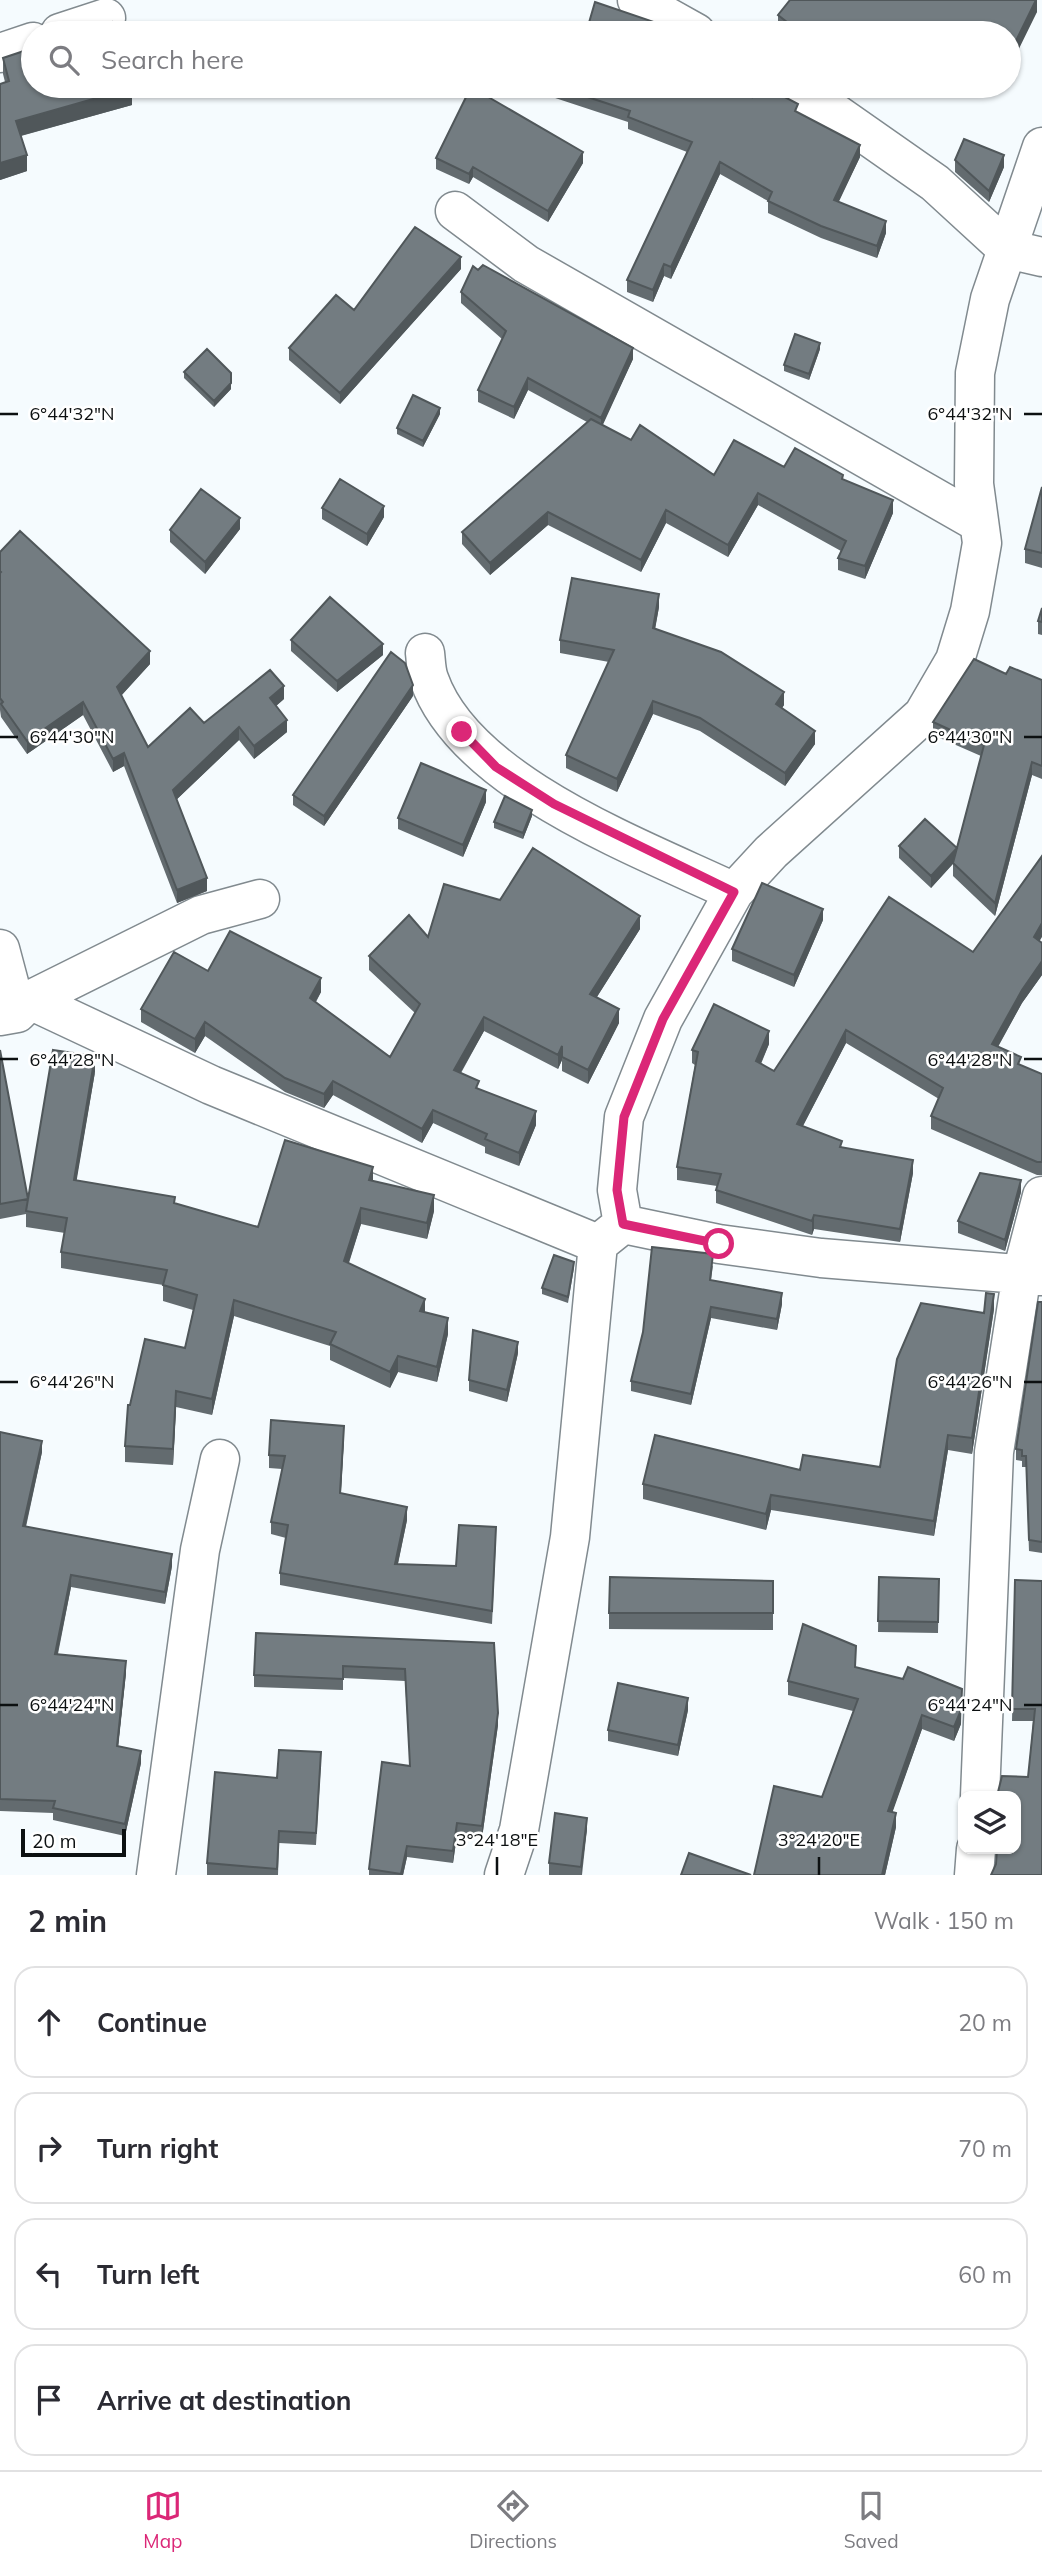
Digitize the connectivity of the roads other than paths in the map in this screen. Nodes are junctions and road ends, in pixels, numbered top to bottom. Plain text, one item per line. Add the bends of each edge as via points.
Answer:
1 (637, 0) edge
2 (106, 18) dead end
3 (97, 21) edge
4 (675, 21) edge
5 (21, 46) edge
6 (0, 53) edge
7 (810, 98) edge
8 (1042, 147) edge
9 (455, 211) dead end
10 (1025, 253) edge
11 (979, 523) junction
12 (425, 653) dead end
13 (734, 892) junction
14 (260, 899) dead end
15 (0, 949) edge
16 (16, 1010) edge
17 (1042, 1196) edge
18 (610, 1234) junction
19 (1032, 1275) edge
20 (220, 1459) dead end
21 (980, 1791) edge
22 (976, 1854) edge
23 (156, 1875) edge
24 (504, 1875) edge
25 (974, 1875) edge

1 - 4 street
2 - 3 street
5 - 6 street
7 - 10 street via 935,183
8 - 10 street
9 - 11 street via 526,264
10 - 11 street via 990,299 975,373 974,484
11 - 13 street via 982,543 970,611 955,660 923,715 771,852
12 - 13 street via 428,678 444,708 496,767 554,804
13 - 18 street via 663,1019 624,1117
14 - 16 street via 201,915
15 - 16 street
16 - 18 street
17 - 19 street
18 - 19 street
18 - 24 street via 570,1537 519,1830
19 - 21 street via 994,1452
20 - 23 street via 200,1550
22 - 25 street

